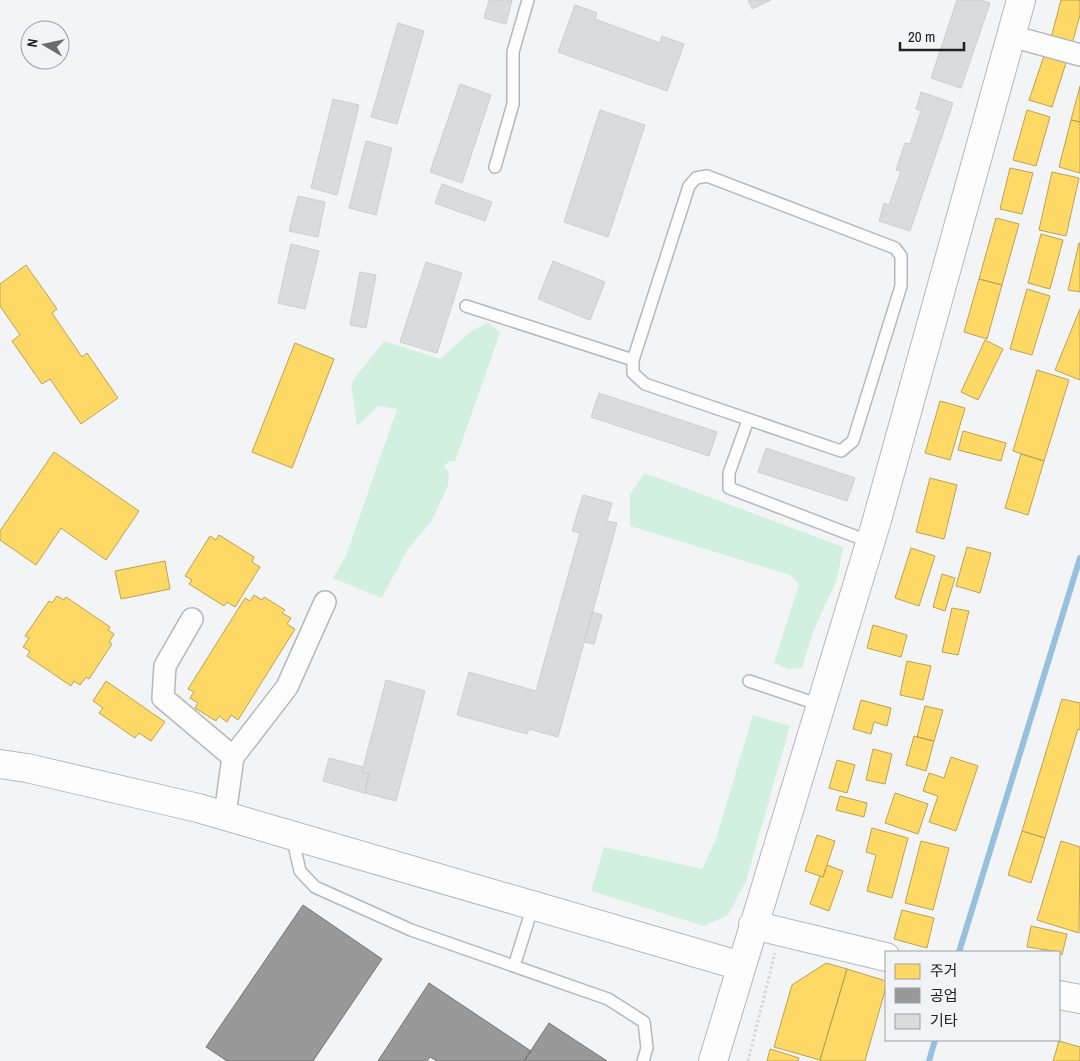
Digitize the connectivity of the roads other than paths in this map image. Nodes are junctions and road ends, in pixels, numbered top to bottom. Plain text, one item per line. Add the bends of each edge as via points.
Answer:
1 (528, 0) edge
2 (1021, 0) edge
3 (1011, 36) junction
4 (1080, 55) edge
5 (495, 167) dead end
6 (466, 306) dead end
7 (633, 360) junction
8 (748, 420) junction
9 (870, 542) junction
10 (325, 602) dead end
11 (192, 619) dead end
12 (749, 681) dead end
13 (820, 705) junction
14 (233, 757) junction
15 (0, 764) edge
16 (225, 815) junction
17 (292, 835) junction
18 (533, 906) junction
19 (753, 925) junction
20 (885, 957) edge
21 (514, 966) junction
22 (741, 966) junction
23 (1060, 995) edge
24 (1080, 1000) edge
25 (643, 1061) edge
26 (713, 1061) edge

1 - 5 lane via 513,52 513,104
2 - 3 street
3 - 4 street
3 - 9 street
6 - 7 lane
7 - 8 lane via 633,372 644,384
7 - 8 lane via 689,186 696,178 708,176 895,248 901,256 901,286 853,441 842,451
8 - 9 lane via 729,473 729,488
9 - 13 street
10 - 14 street via 287,687
11 - 14 street via 165,666 163,698
12 - 13 lane
13 - 19 street
14 - 16 street
15 - 16 street
16 - 17 street
17 - 18 street
17 - 21 lane via 300,871 316,887 411,930
18 - 21 lane
18 - 22 street
19 - 20 street
19 - 22 street
21 - 25 lane via 608,999 644,1022 647,1048
22 - 26 street
23 - 24 street

